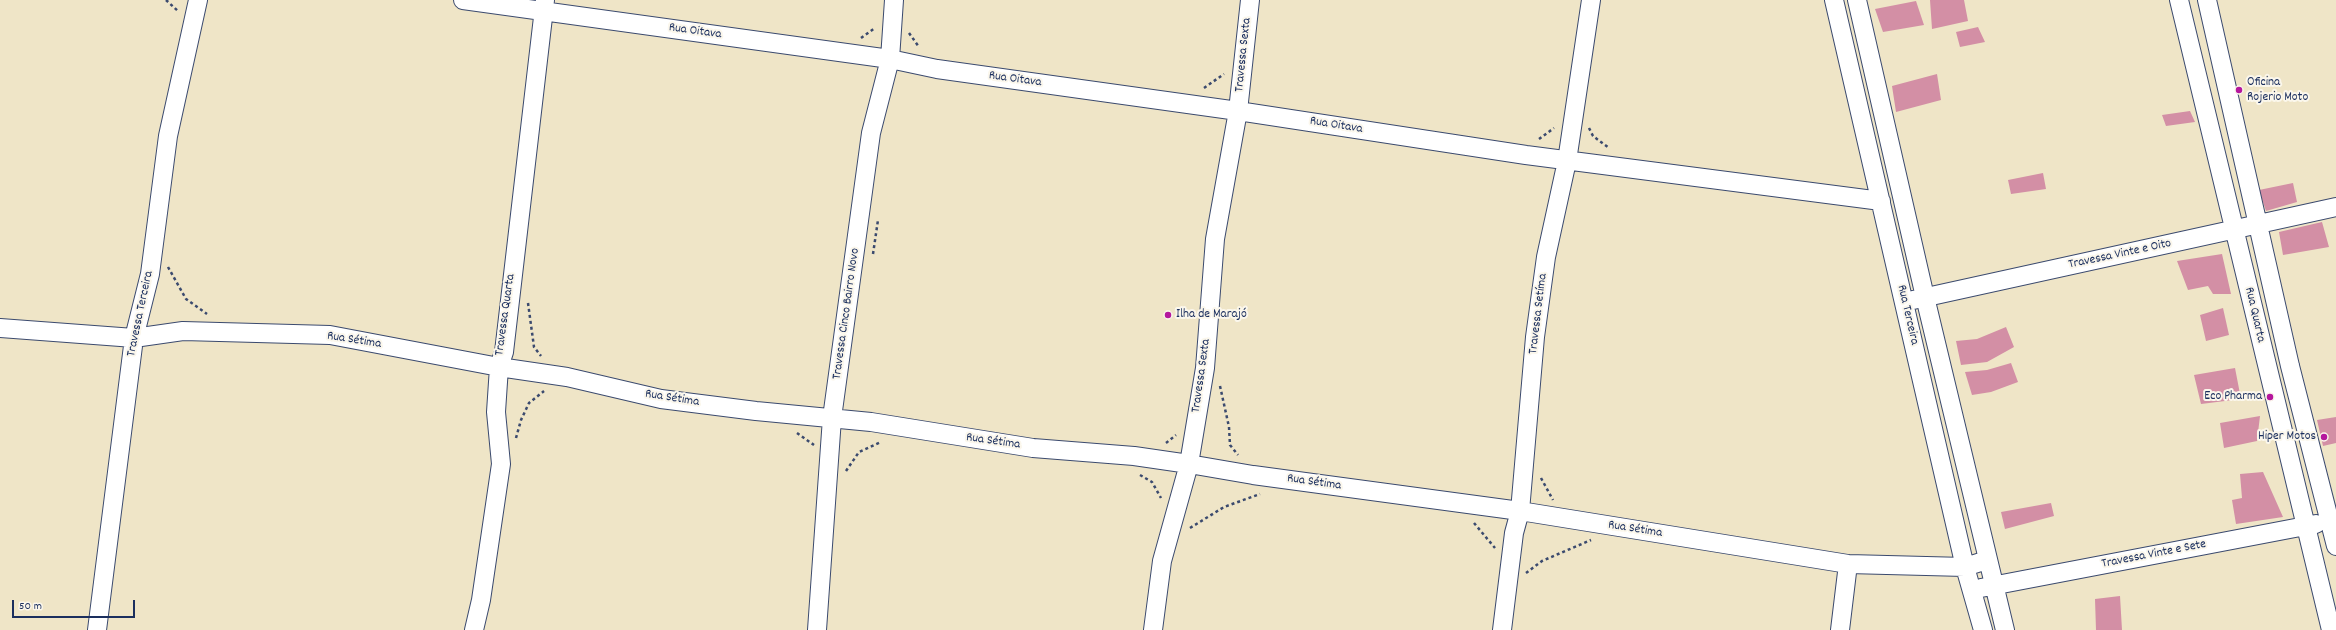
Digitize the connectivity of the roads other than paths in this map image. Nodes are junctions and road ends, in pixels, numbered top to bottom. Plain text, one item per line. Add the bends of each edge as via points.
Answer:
1 (198, 0) edge
2 (463, 0) edge
3 (894, 0) edge
4 (1250, 0) edge
5 (1591, 0) edge
6 (1852, 0) edge
7 (1857, 0) edge
8 (2179, 0) edge
9 (2207, 0) edge
10 (1834, 2) edge
11 (544, 5) edge
12 (890, 59) junction
13 (1238, 111) junction
14 (1567, 161) junction
15 (1881, 202) junction
16 (2336, 207) edge
17 (2259, 225) junction
18 (2234, 231) junction
19 (1925, 297) junction
20 (1904, 302) junction
21 (0, 328) edge
22 (134, 338) junction
23 (499, 367) junction
24 (832, 418) junction
25 (1189, 464) junction
26 (1520, 511) junction
27 (2333, 521) edge
28 (2305, 526) junction
29 (2336, 546) edge
30 (1987, 560) junction
31 (1848, 564) junction
32 (1965, 567) junction
33 (1994, 586) junction
34 (1973, 589) junction
35 (97, 630) edge
36 (474, 630) edge
37 (817, 630) edge
38 (1153, 630) edge
39 (1502, 630) edge
40 (1840, 630) edge
41 (1983, 630) edge
42 (2005, 630) edge
43 (2331, 630) edge

1 - 22 street, Travessa Terceira via 168,136 150,274
2 - 11 street, Rua Oitava
3 - 12 street, Travessa Cinco Bairro Novo
4 - 13 street, Travessa Sexta
5 - 14 street, Travessa Setíma
6 - 10 street
7 - 19 street, Rua Terceira
8 - 18 street, Rua Quarta
9 - 17 street, Rua Quarta
10 - 15 street, Rua Terceira
11 - 12 street, Rua Oitava
11 - 23 street, Travessa Quarta via 504,352
12 - 13 street, Rua Oitava via 937,69
12 - 24 street, Travessa Cinco Bairro Novo via 871,133
13 - 14 street, Rua Oitava
13 - 25 street, Travessa Sexta via 1215,239 1205,368
14 - 15 street, Rua Oitava
14 - 26 street, Travessa Setíma via 1545,264 1535,337
15 - 20 street, Rua Terceira
16 - 17 street, Travessa Vinte e Oito
17 - 18 street, Travessa Vinte e Oito
17 - 27 street, Rua Quarta via 2290,366
18 - 19 street, Travessa Vinte e Oito
18 - 28 street, Rua Quarta
19 - 20 street, Travessa Vinte e Oito
19 - 30 street, Rua Terceira
20 - 32 street, Rua Terceira
21 - 22 street, Rua Sétima
22 - 23 street, Rua Sétima via 183,331 330,336
22 - 35 street, Travessa Terceira
23 - 24 street, Rua Sétima via 561,376 661,399
23 - 36 street, Travessa Quarta via 496,412 500,464 481,600
24 - 25 street, Rua Sétima via 1033,448 1134,456
24 - 37 street, Travessa Cinco Bairro Novo
25 - 26 street, Rua Sétima
25 - 38 street, Travessa Sexta via 1162,561
26 - 31 street, Rua Sétima
26 - 39 street, Travessa Setíma via 1514,533
27 - 28 street, Travessa Vinte e Sete
27 - 29 street, Rua Quarta
28 - 33 street, Travessa Vinte e Sete
28 - 43 street, Rua Quarta
30 - 32 street, Rua Sétima
30 - 33 street, Rua Terceira
31 - 32 street, Rua Sétima
31 - 40 street
32 - 34 street, Rua Terceira
33 - 34 street, Travessa Vinte e Sete
33 - 42 street, Rua Terceira
34 - 41 street, Rua Terceira

